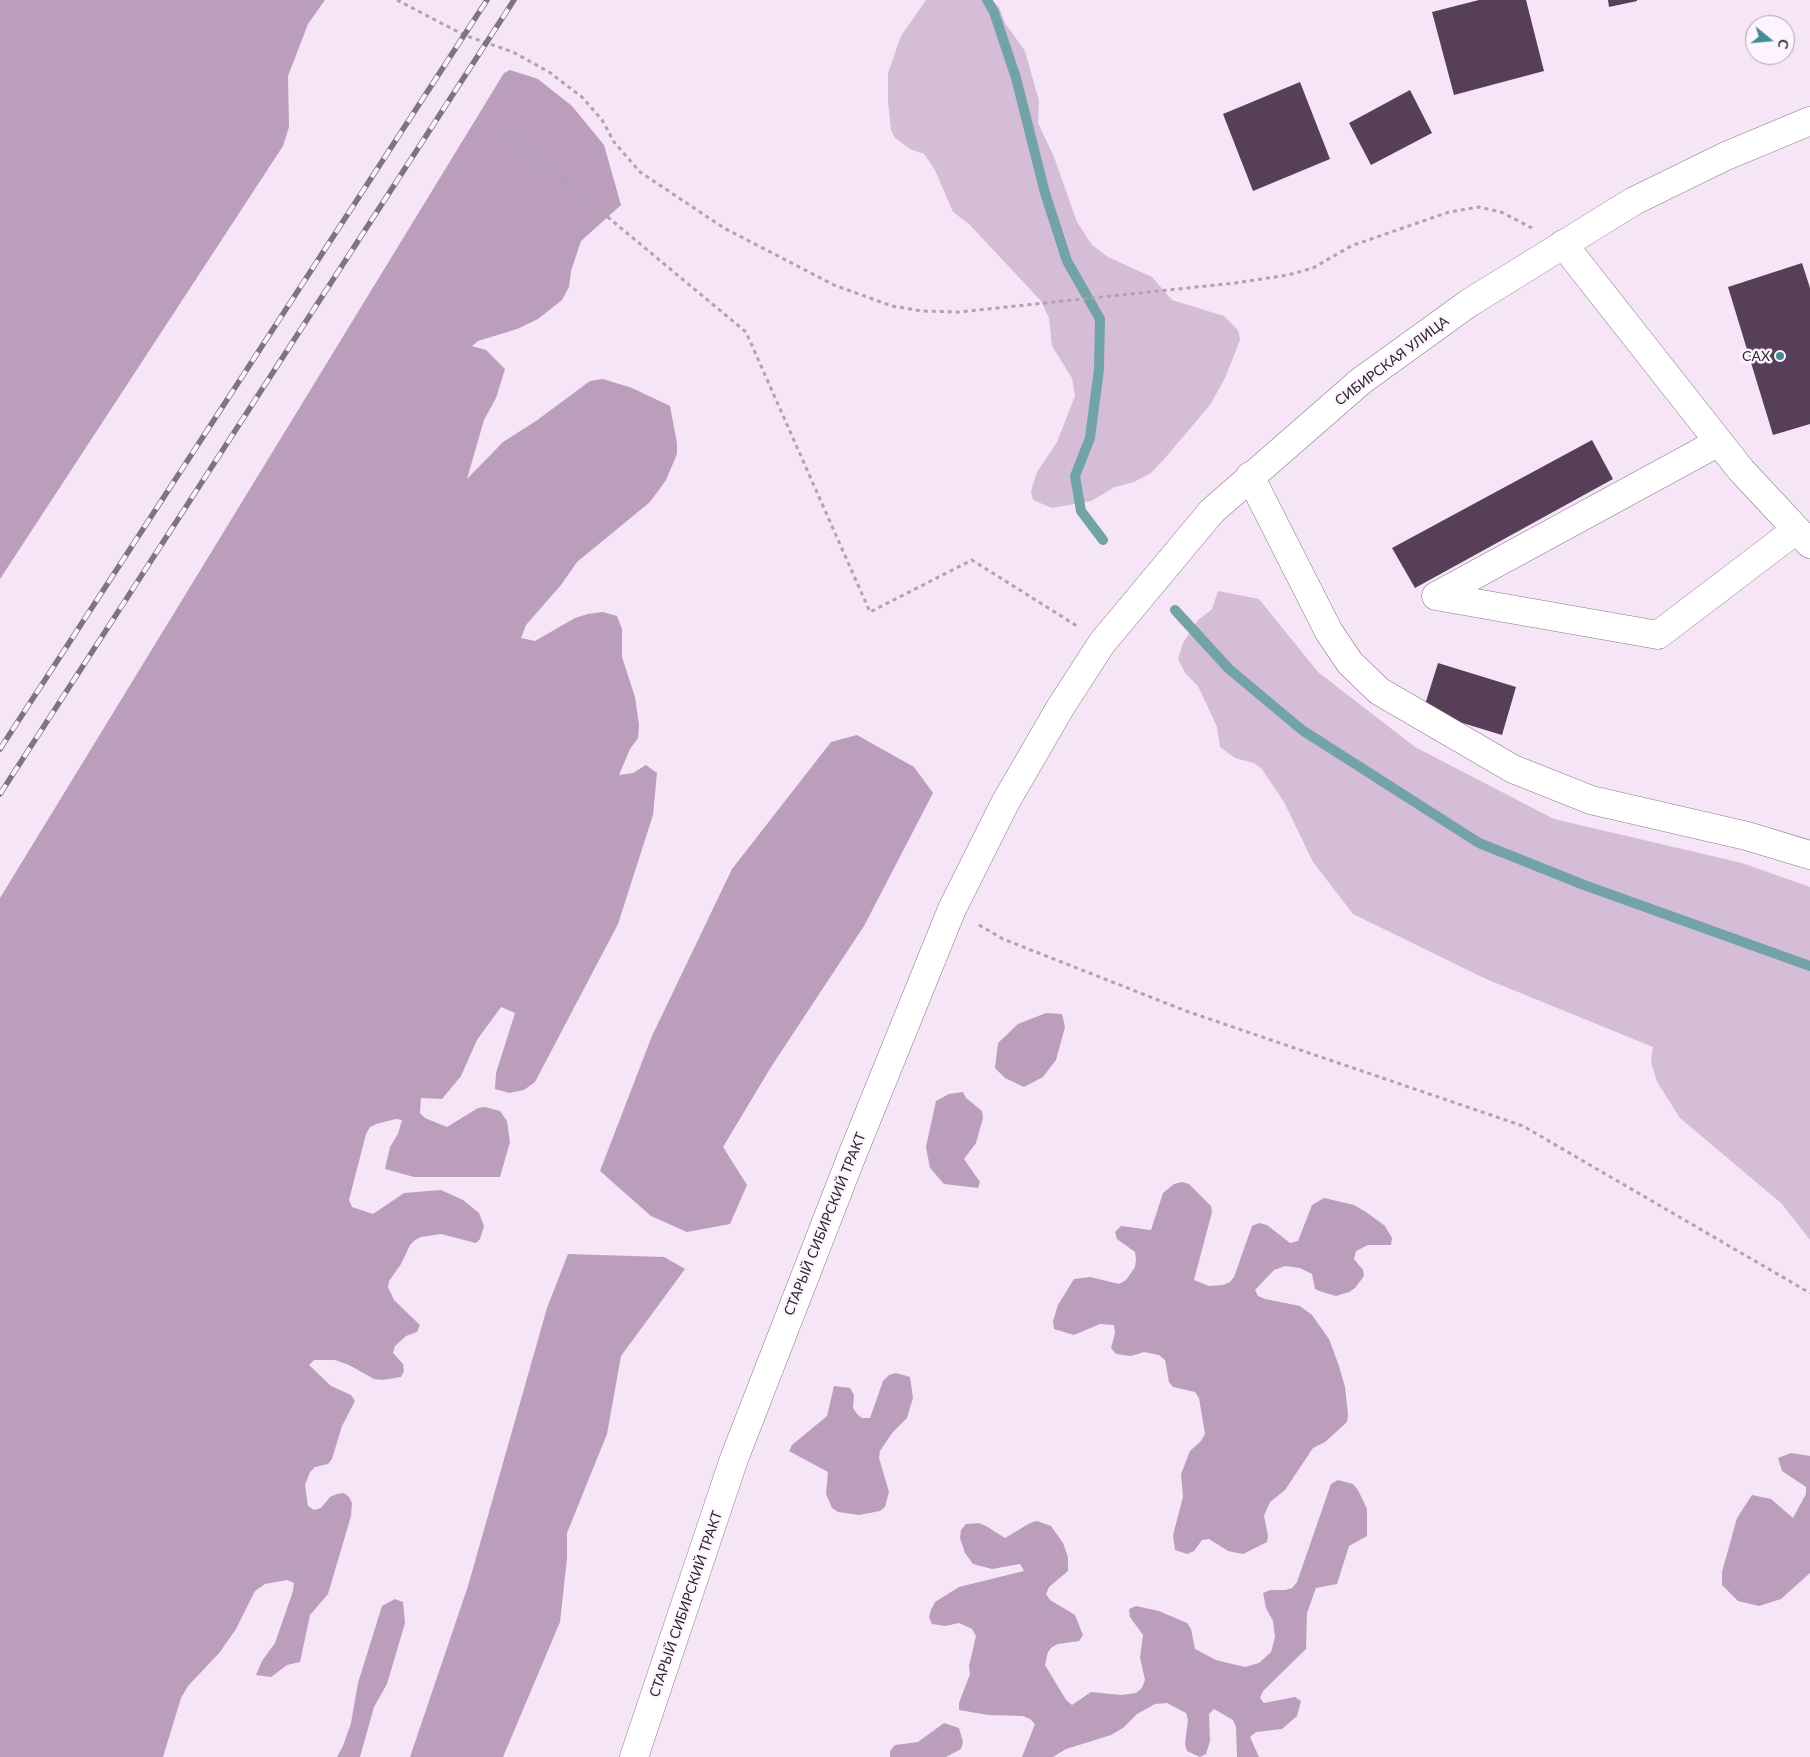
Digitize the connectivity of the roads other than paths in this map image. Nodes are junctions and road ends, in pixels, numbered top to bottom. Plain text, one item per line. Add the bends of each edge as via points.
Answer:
1 (1810, 121) edge
2 (1563, 244) junction
3 (1719, 442) junction
4 (1250, 476) junction
5 (1803, 537) edge
6 (1060, 708) joint
7 (1810, 854) edge
8 (634, 1757) edge

1 - 2 street, СИБИРСКАЯ УЛИЦА via 1726,156 1634,202
2 - 3 street
2 - 4 street, СИБИРСКАЯ УЛИЦА via 1469,303 1361,381
3 - 5 street
3 - 5 street via 1436,596 1658,635
4 - 6 street, СИБИРСКАЯ УЛИЦА via 1212,511 1102,643
4 - 7 street via 1329,632 1350,662 1379,691 1513,769 1591,800
6 - 8 street, СТАРЫЙ СИБИРСКИЙ ТРАКТ via 1006,803 952,909 738,1450

